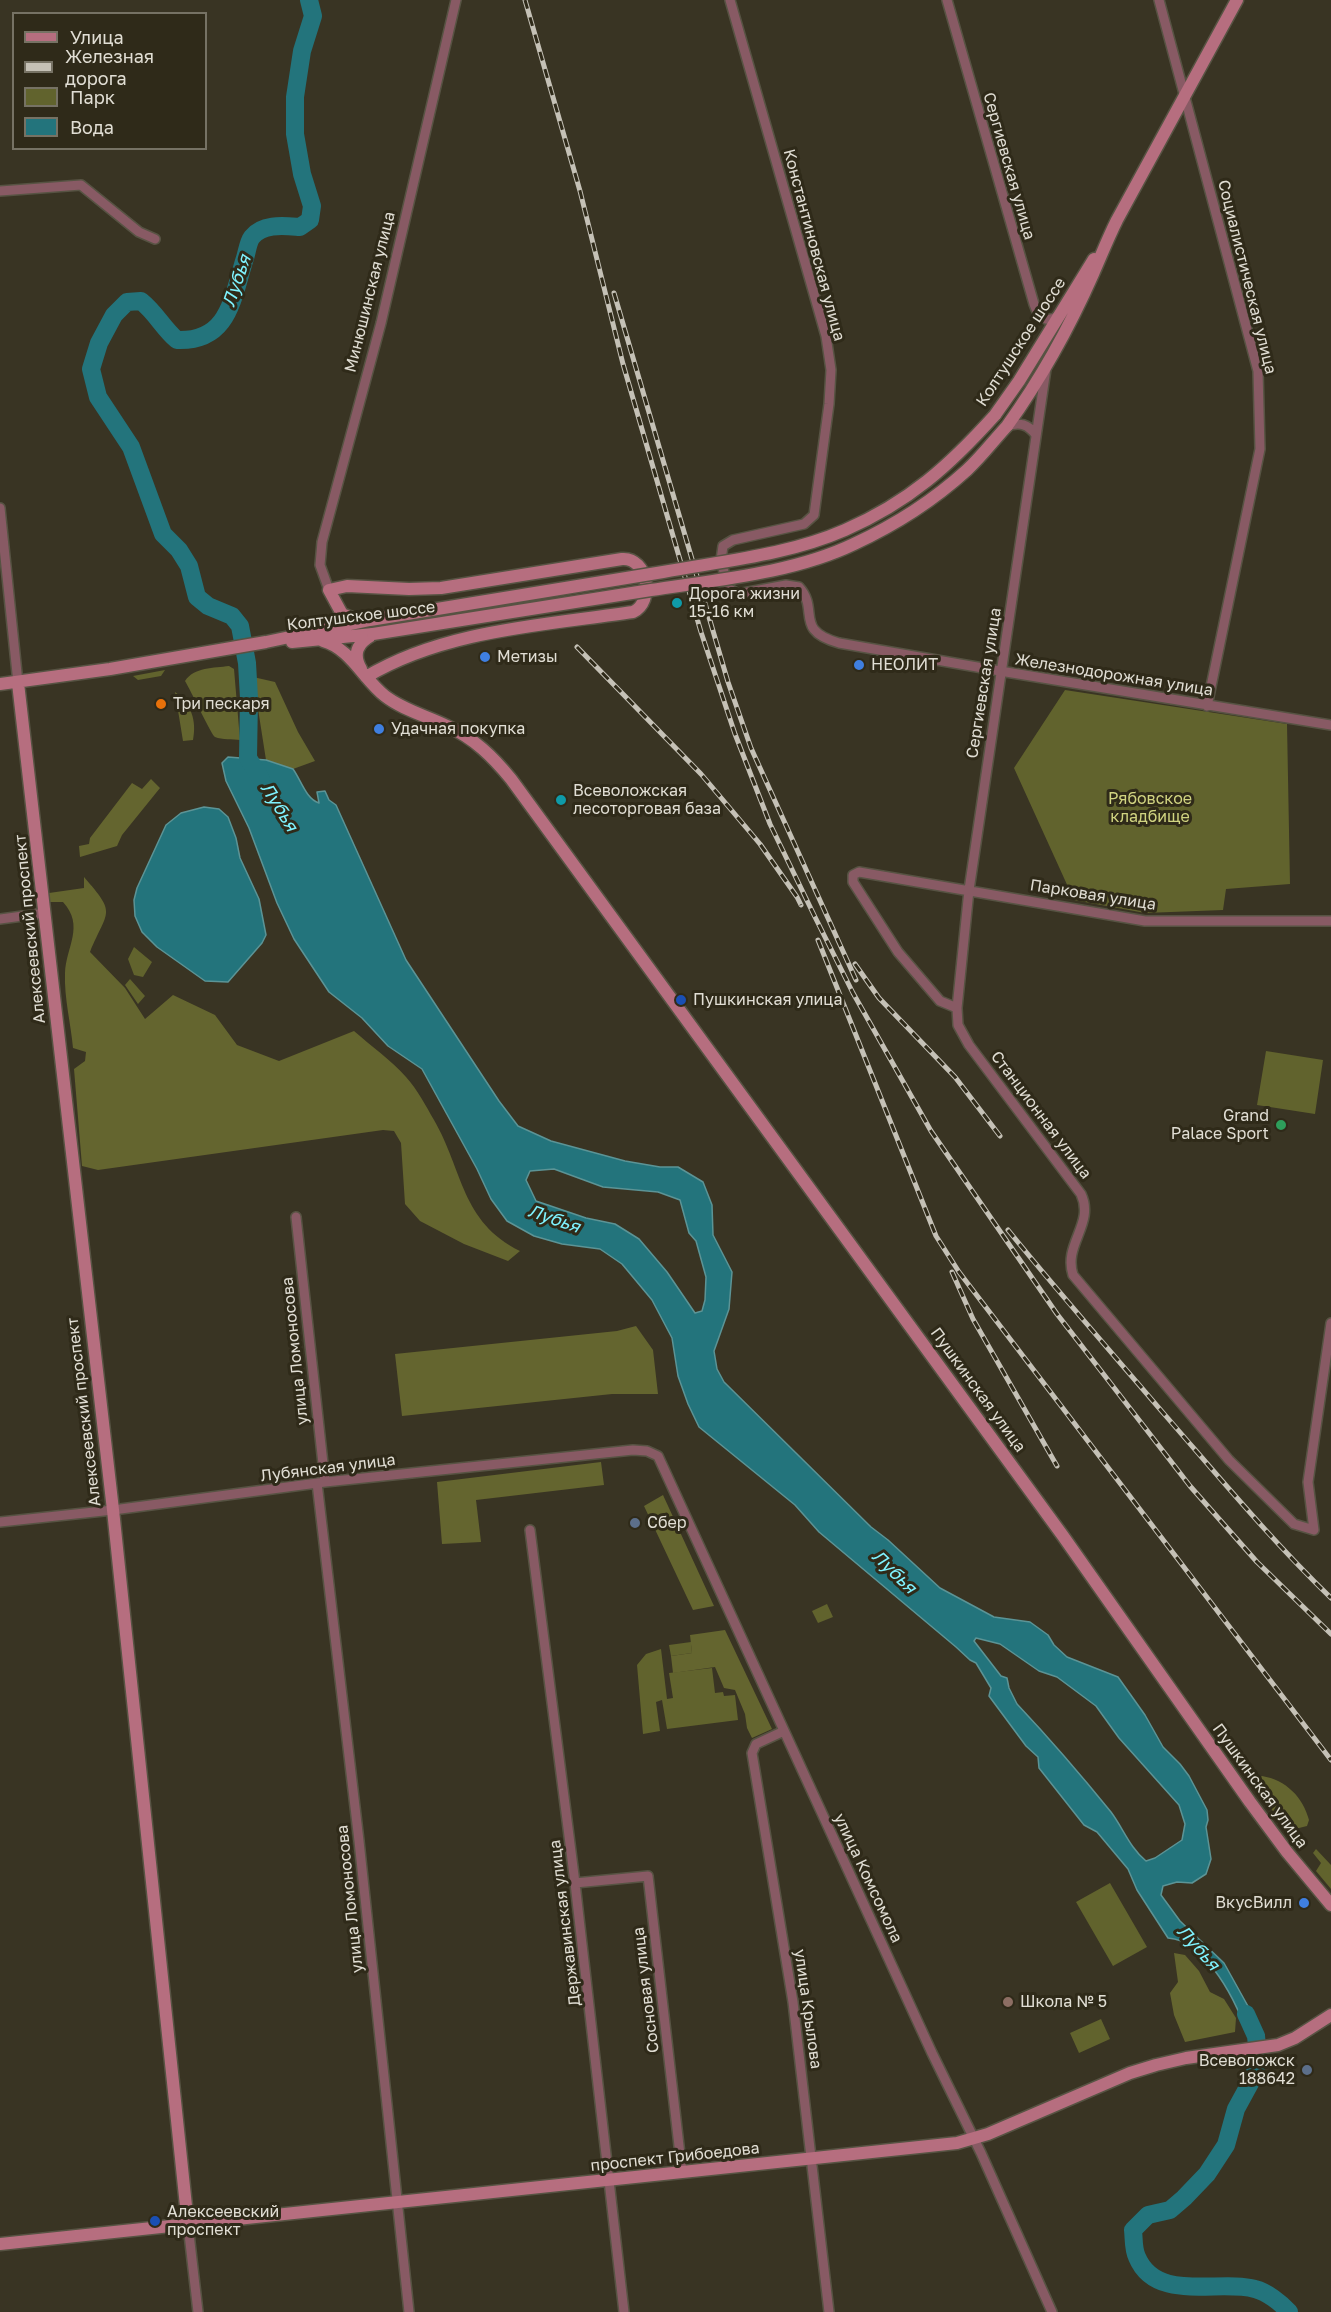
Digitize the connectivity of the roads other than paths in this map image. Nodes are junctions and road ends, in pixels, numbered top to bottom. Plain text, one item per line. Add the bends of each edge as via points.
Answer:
1 (456, 0) edge
2 (730, 0) edge
3 (946, 0) edge
4 (1159, 0) edge
5 (1237, 0) edge
6 (1185, 94) junction
7 (0, 191) edge
8 (155, 238) dead end
9 (1102, 249) junction
10 (1061, 314) junction
11 (1047, 364) junction
12 (1007, 426) junction
13 (1036, 435) junction
14 (817, 502) joint
15 (0, 508) edge
16 (329, 590) junction
17 (365, 620) junction
18 (373, 634) junction
19 (322, 635) junction
20 (1000, 671) junction
21 (366, 677) junction
22 (18, 682) junction
23 (0, 684) edge
24 (1208, 706) junction
25 (1331, 725) edge
26 (969, 890) junction
27 (45, 913) junction
28 (0, 919) edge
29 (1331, 921) edge
30 (957, 1008) junction
31 (296, 1217) dead end
32 (1331, 1323) edge
33 (658, 1456) joint
34 (321, 1483) junction
35 (113, 1510) junction
36 (0, 1522) edge
37 (530, 1530) dead end
38 (784, 1731) junction
39 (575, 1883) junction
40 (1331, 1905) edge
41 (1331, 2015) edge
42 (973, 2139) junction
43 (813, 2158) junction
44 (682, 2172) junction
45 (610, 2180) junction
46 (398, 2203) junction
47 (188, 2225) junction
48 (0, 2244) edge
49 (1044, 2296) junction
50 (198, 2312) edge
51 (409, 2312) edge
52 (624, 2312) edge
53 (829, 2312) edge
54 (1046, 2312) edge
55 (1052, 2312) edge

1 - 16 street, Минюшинская улица via 381,323 322,542 320,565
2 - 14 street, Константиновская улица via 826,336 831,370
3 - 10 street, Сергиевская улица via 1037,313 1049,320
4 - 6 street, Социалистическая улица
5 - 6 street, Колтушское шоссе
6 - 9 street, Колтушское шоссе
6 - 24 street, Социалистическая улица via 1258,371 1260,448
7 - 8 street via 86,184 139,232
9 - 10 street, Колтушское шоссе
9 - 11 street, Колтушское шоссе
10 - 17 street, Колтушское шоссе, bridge via 995,415 957,457 927,482 845,530 784,550
11 - 12 street, Колтушское шоссе
11 - 13 street, Сергиевская улица
12 - 13 street via 1024,424
12 - 18 street, Колтушское шоссе, bridge via 968,469 936,496 902,519 824,556 719,579
13 - 20 street, Сергиевская улица
14 - 20 street, Железнодорожная улица via 814,515 804,524 723,546 725,580 732,592 793,585 804,592 808,618 813,629 825,639
15 - 22 street, Алексеевский проспект
16 - 17 street, Минюшинская улица via 342,614
16 - 19 street, Минюшинская улица via 331,616
16 - 21 street via 347,586 441,588 622,559 633,560 642,569 645,600 633,612 459,640 410,656
17 - 19 street, Колтушское шоссе
18 - 19 street, Колтушское шоссе
18 - 21 street, Пушкинская улица via 357,647 358,665
19 - 21 street, Пушкинская улица
19 - 22 street, Колтушское шоссе
20 - 24 street, Железнодорожная улица
20 - 26 street, Сергиевская улица
21 - 40 street, Пушкинская улица via 392,700 468,737 495,759 511,779 1064,1536 1250,1802
22 - 23 street
22 - 27 street, Алексеевский проспект
24 - 25 street, Железнодорожная улица
26 - 29 street, Парковая улица via 1145,921
26 - 30 street, Сергиевская улица
26 - 30 street, Парковая улица via 859,872 853,875 853,882 898,952 940,1001
27 - 28 street
27 - 35 street, Алексеевский проспект
30 - 32 street, Станционная улица via 958,1025 969,1045 1086,1203 1069,1264 1073,1275 1229,1460 1294,1524 1314,1530 1308,1482
31 - 34 street, улица Ломоносова
33 - 34 street, Лубянская улица via 633,1450
33 - 38 street, улица Комсомола
34 - 35 street, Лубянская улица
34 - 46 street, улица Ломоносова
35 - 36 street, Лубянская улица
35 - 47 street, Алексеевский проспект
37 - 39 street, Державинская улица
38 - 42 street, улица Комсомола
38 - 43 street, улица Крылова via 756,1744 752,1753 793,2002
39 - 44 street, Сосновая улица via 648,1875
39 - 45 street, Державинская улица
41 - 42 street, проспект Грибоедова via 1295,2038 1269,2048 1186,2058 1130,2073
42 - 43 street, проспект Грибоедова
42 - 49 street, улица Комсомола
43 - 44 street, проспект Грибоедова
43 - 53 street, улица Крылова
44 - 45 street, проспект Грибоедова
45 - 46 street, проспект Грибоедова
45 - 52 street, Державинская улица
46 - 47 street, проспект Грибоедова
46 - 51 street, улица Ломоносова
47 - 48 street, проспект Грибоедова
47 - 50 street, Алексеевский проспект
49 - 54 street
49 - 55 street, улица Комсомола

